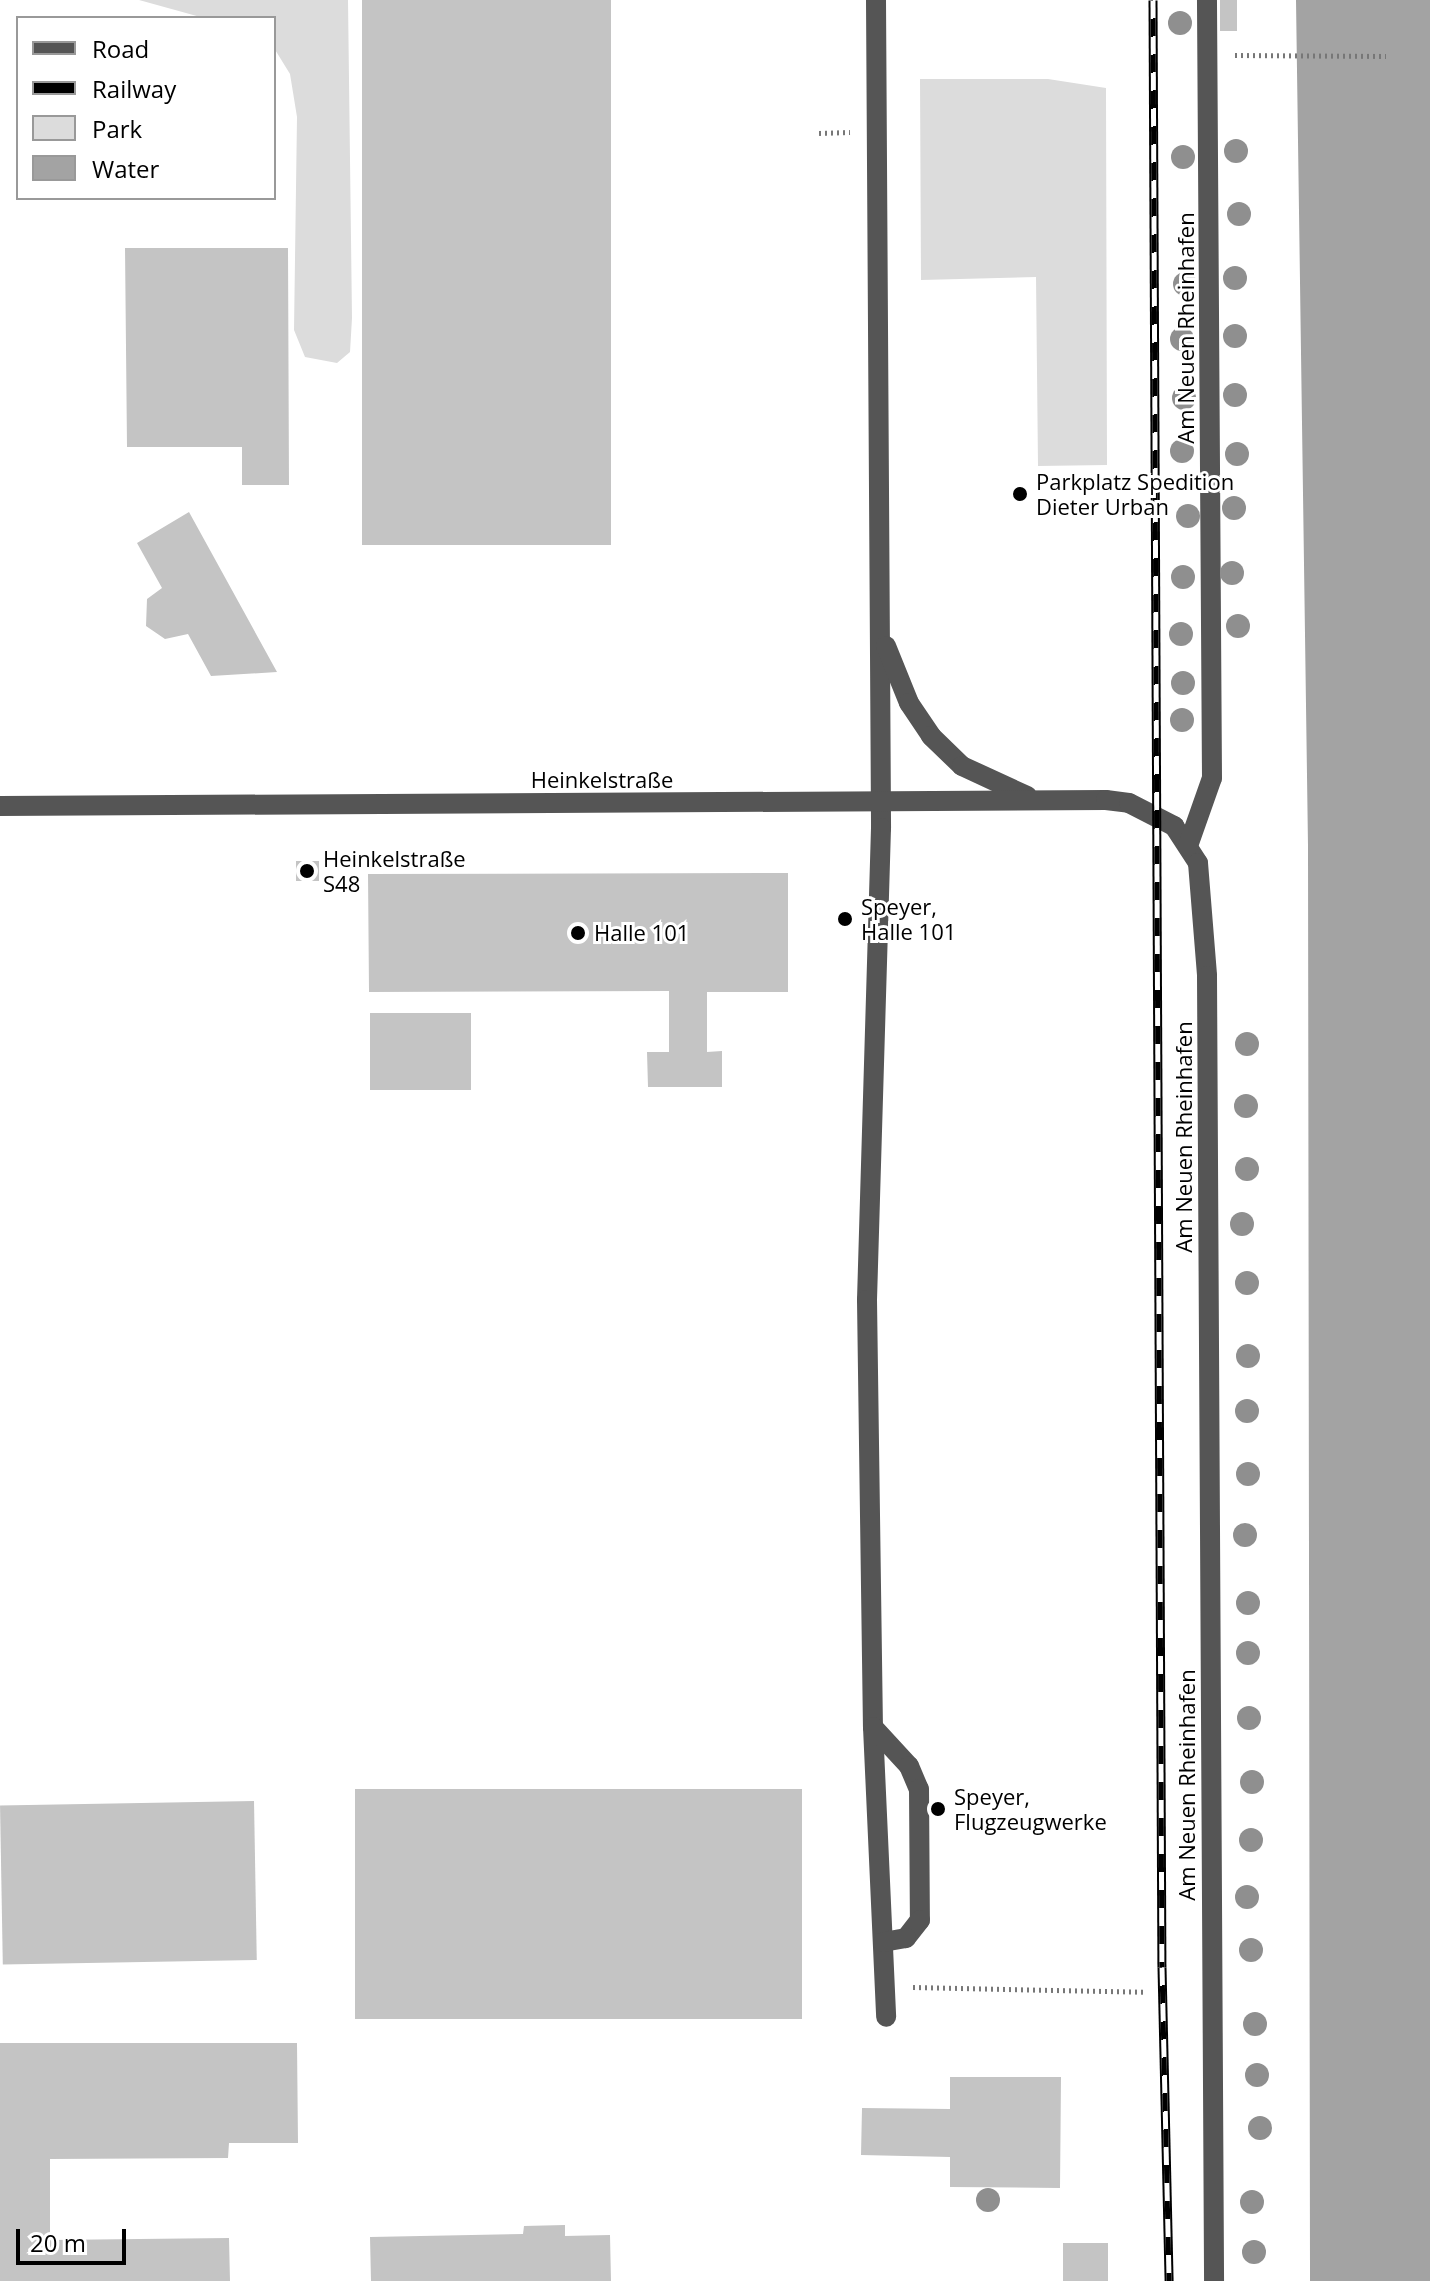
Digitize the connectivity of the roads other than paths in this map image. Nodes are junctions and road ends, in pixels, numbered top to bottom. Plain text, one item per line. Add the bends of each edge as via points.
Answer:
1 (876, 0) edge
2 (1207, 0) edge
3 (882, 634) junction
4 (1040, 801) junction
5 (881, 804) junction
6 (0, 806) edge
7 (1188, 846) junction
8 (873, 1727) junction
9 (883, 1942) junction
10 (886, 2017) dead end
11 (1214, 2281) edge

1 - 3 street
2 - 7 street, Am Neuen Rheinhafen via 1212,778
3 - 4 street via 909,703 931,736 972,772
3 - 5 street
4 - 5 street, Heinkelstraße
4 - 7 street, Heinkelstraße via 1129,803 1166,820
5 - 6 street, Heinkelstraße
5 - 8 street via 867,1300
7 - 11 street, Am Neuen Rheinhafen via 1202,883 1207,976
8 - 9 street
8 - 9 street via 909,1766 919,1789 920,1920 906,1938
9 - 10 street

